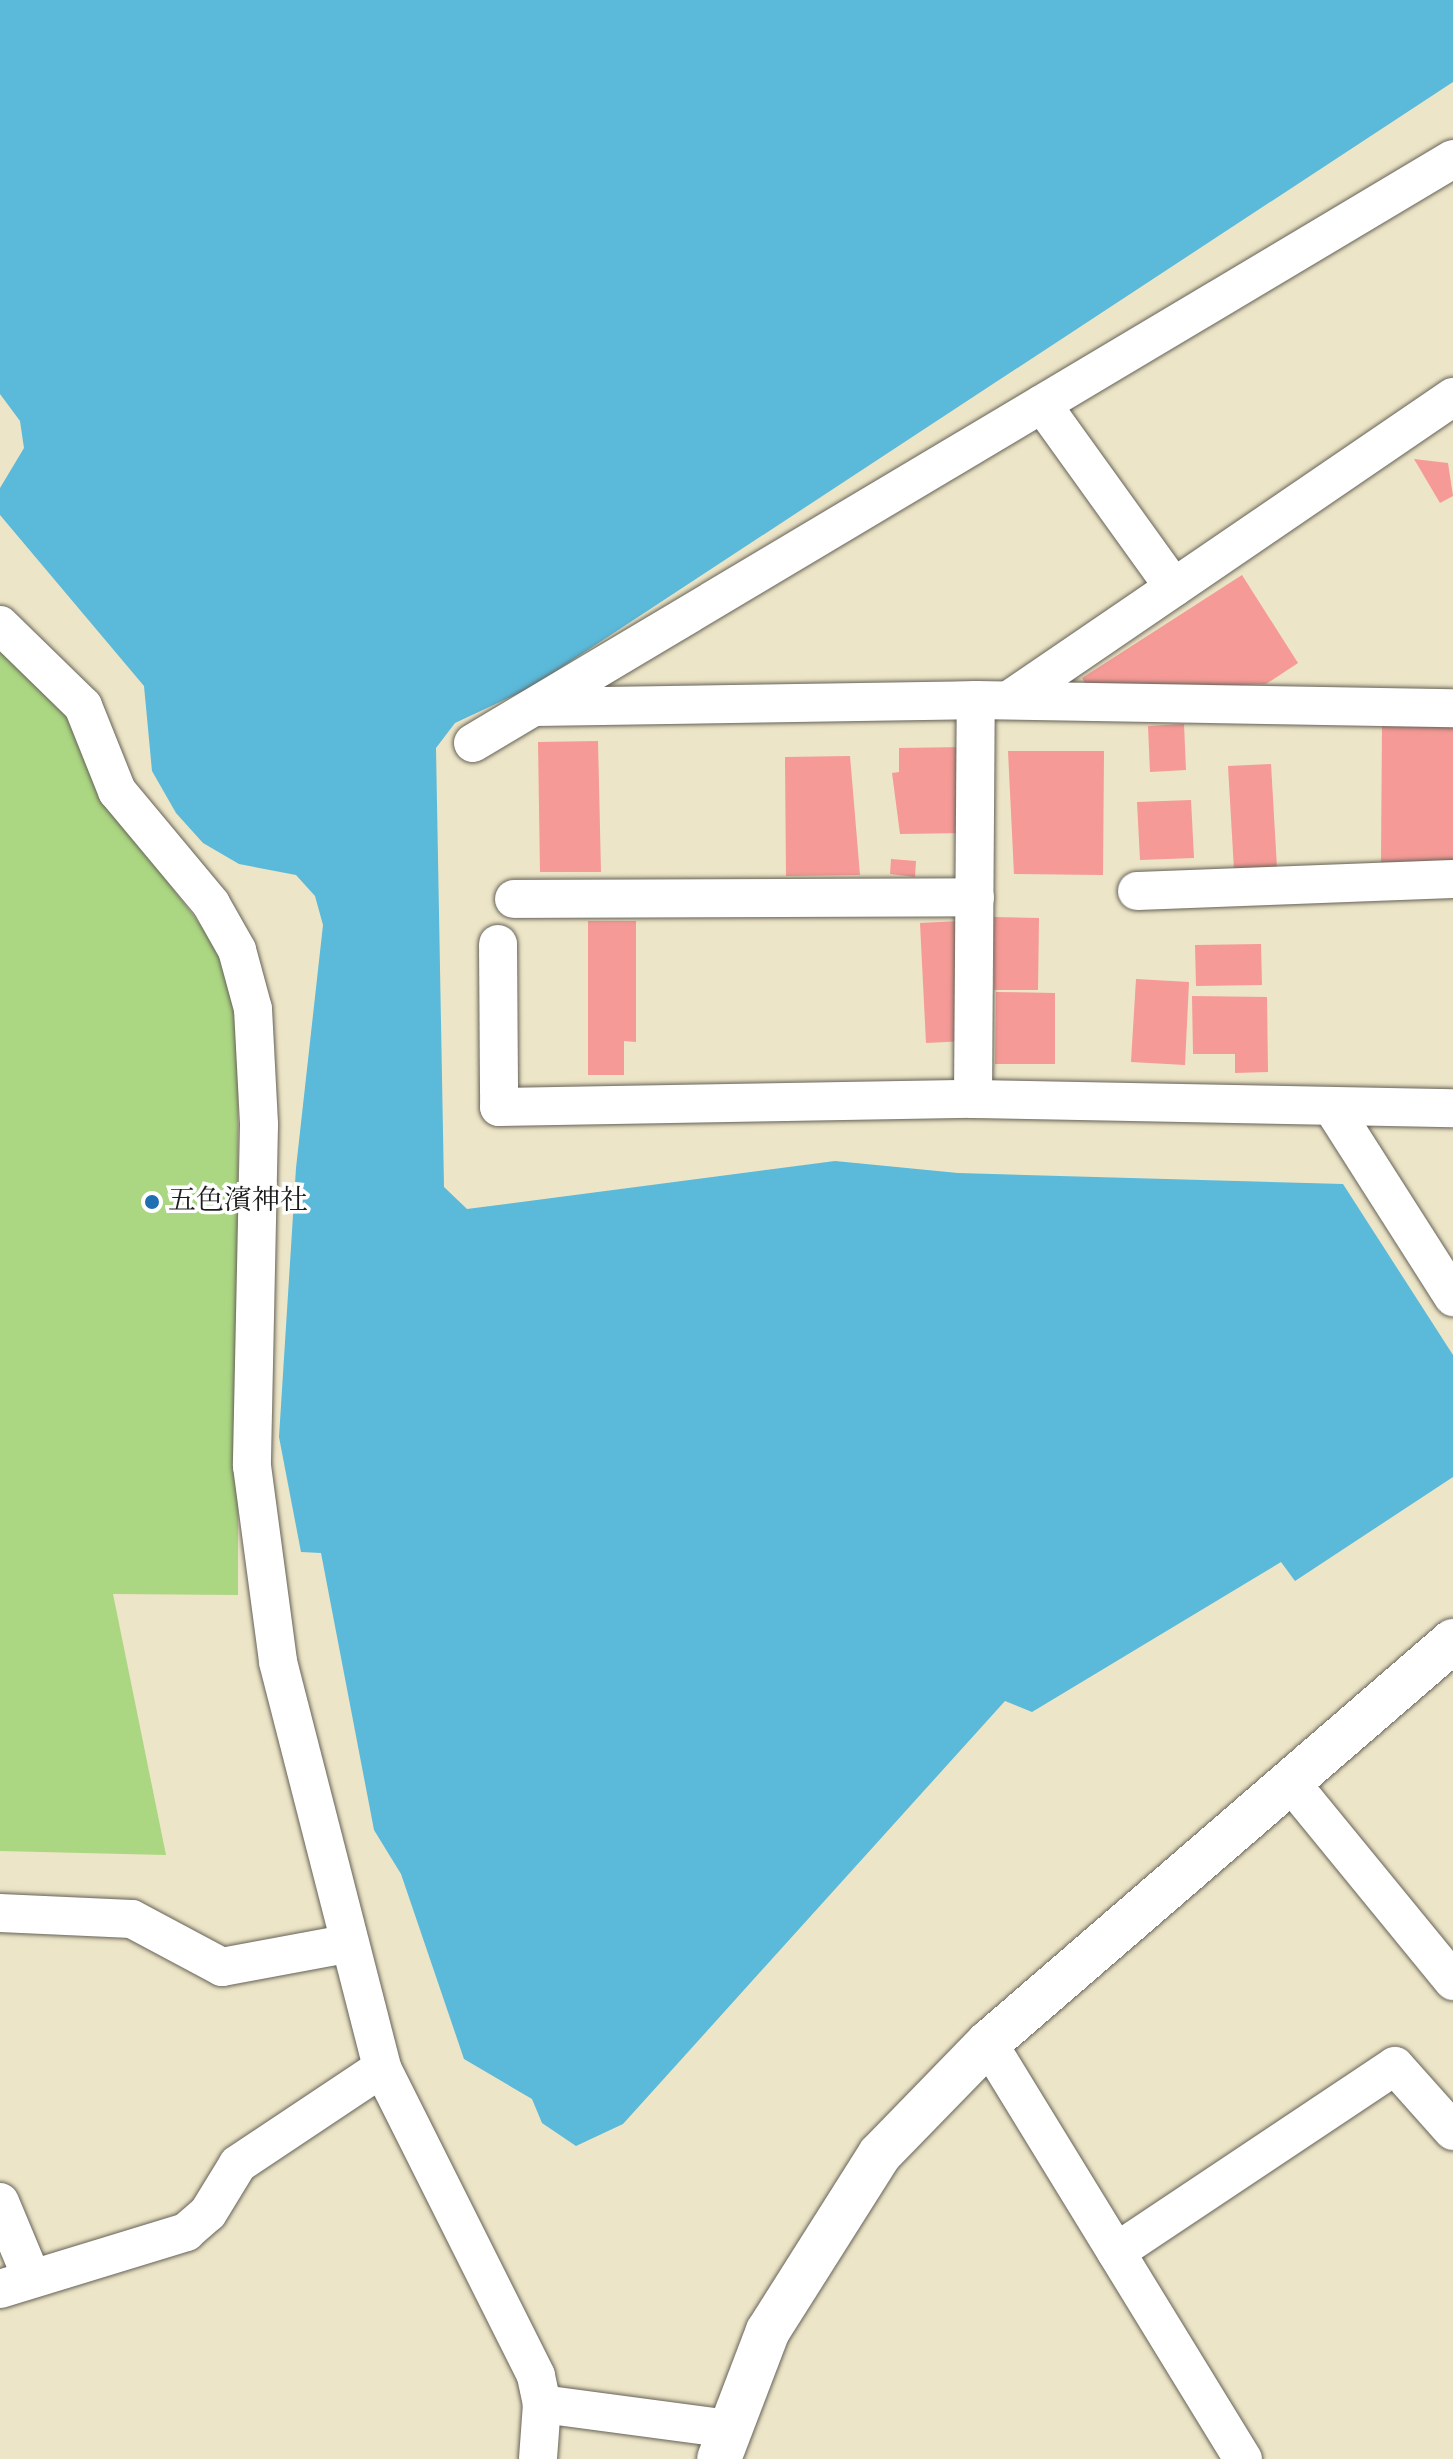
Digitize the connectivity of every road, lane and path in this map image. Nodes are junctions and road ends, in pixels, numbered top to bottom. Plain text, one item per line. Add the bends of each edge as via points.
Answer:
1 (1453, 159) edge
2 (1453, 397) edge
3 (1042, 404) junction
4 (1174, 588) junction
5 (0, 625) edge
6 (992, 700) junction
7 (535, 707) junction
8 (1453, 708) edge
9 (473, 743) dead end
10 (1453, 879) edge
11 (1137, 891) dead end
12 (975, 897) junction
13 (514, 899) dead end
14 (498, 944) dead end
15 (973, 1099) junction
16 (1453, 1108) edge
17 (1334, 1110) junction
18 (1453, 1297) edge
19 (1453, 1641) edge
20 (1291, 1783) junction
21 (0, 1913) edge
22 (346, 1944) junction
23 (1453, 1981) edge
24 (988, 2043) junction
25 (382, 2068) junction
26 (1453, 2131) edge
27 (0, 2202) edge
28 (1116, 2252) junction
29 (16, 2284) edge
30 (542, 2404) junction
31 (724, 2444) edge
32 (538, 2459) edge
33 (1243, 2459) edge

1 - 3 street
2 - 4 street
3 - 4 street
3 - 7 street
4 - 6 street
5 - 22 street via 83,706 117,791 211,904 237,950 253,1009 259,1125 252,1466 278,1662
6 - 7 street
6 - 8 street
6 - 12 street
7 - 9 street
10 - 11 street
12 - 13 street
12 - 15 street
14 - 15 street via 499,1107
15 - 17 street
16 - 17 street
17 - 18 street
19 - 20 street
20 - 23 street
20 - 24 street
21 - 22 street via 132,1919 222,1967
22 - 25 street
24 - 28 street
24 - 31 street via 880,2154 822,2238 768,2331
25 - 29 street via 238,2164 208,2213 186,2232
25 - 30 street via 536,2376
26 - 28 street via 1395,2066
27 - 29 street
28 - 33 street
30 - 31 street
30 - 32 street

